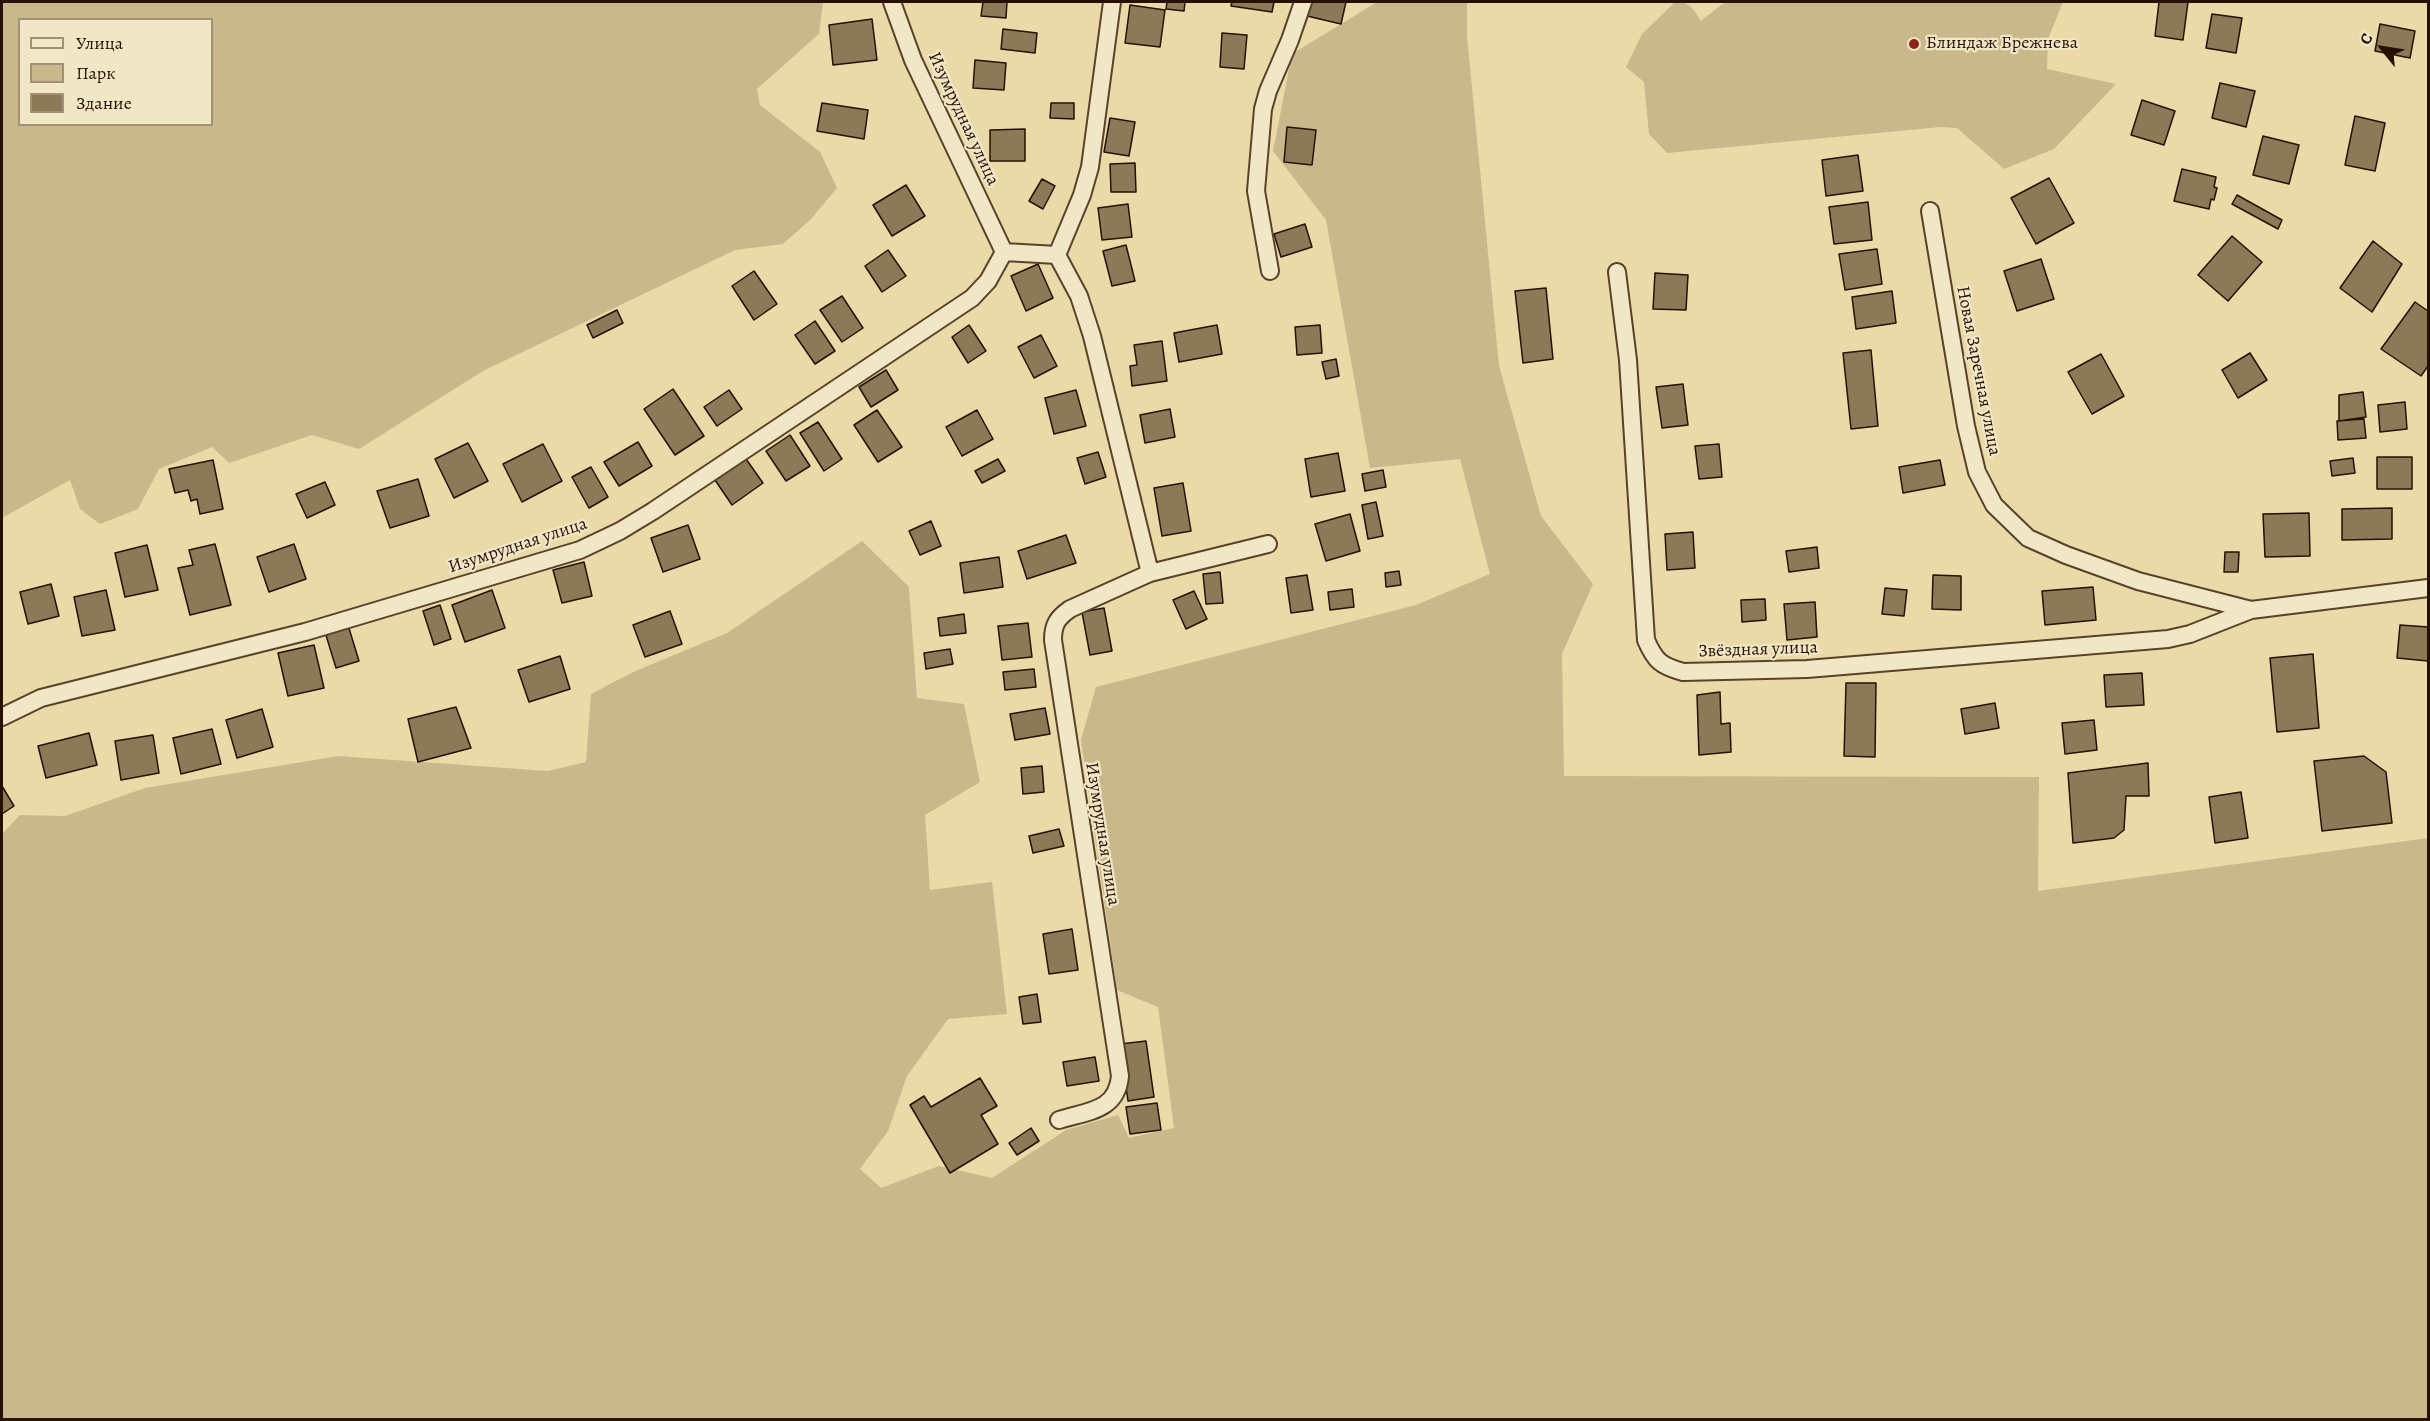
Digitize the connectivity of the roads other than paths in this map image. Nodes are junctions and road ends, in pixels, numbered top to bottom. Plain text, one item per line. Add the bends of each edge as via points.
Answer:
1 (892, 2) edge
2 (1112, 2) edge
3 (1303, 2) edge
4 (1930, 211) dead end
5 (1004, 252) junction
6 (1057, 255) junction
7 (1270, 271) dead end
8 (1617, 272) dead end
9 (1268, 544) dead end
10 (1150, 573) junction
11 (2428, 588) edge
12 (2251, 610) junction
13 (2, 717) edge
14 (1059, 1120) dead end

1 - 5 street, Изумрудная улица via 913,60
2 - 6 street via 1090,167
3 - 7 street via 1263,109 1256,191
4 - 12 street, Новая Заречная улица via 1966,426 1977,472 1994,505 2028,538 2066,555 2138,581
5 - 6 street
5 - 13 street, Изумрудная улица via 988,281 972,298 620,531 580,550 317,629 41,698
6 - 10 street via 1078,296 1092,336
8 - 12 street, Звёздная улица via 1628,360 1646,640 1652,655 1665,667 1683,672 1807,669 2168,639
9 - 10 street, Изумрудная улица
10 - 14 street, Изумрудная улица via 1070,609 1059,616 1053,627 1120,1076 1119,1090 1111,1101
11 - 12 street, Новая Заречная улица

